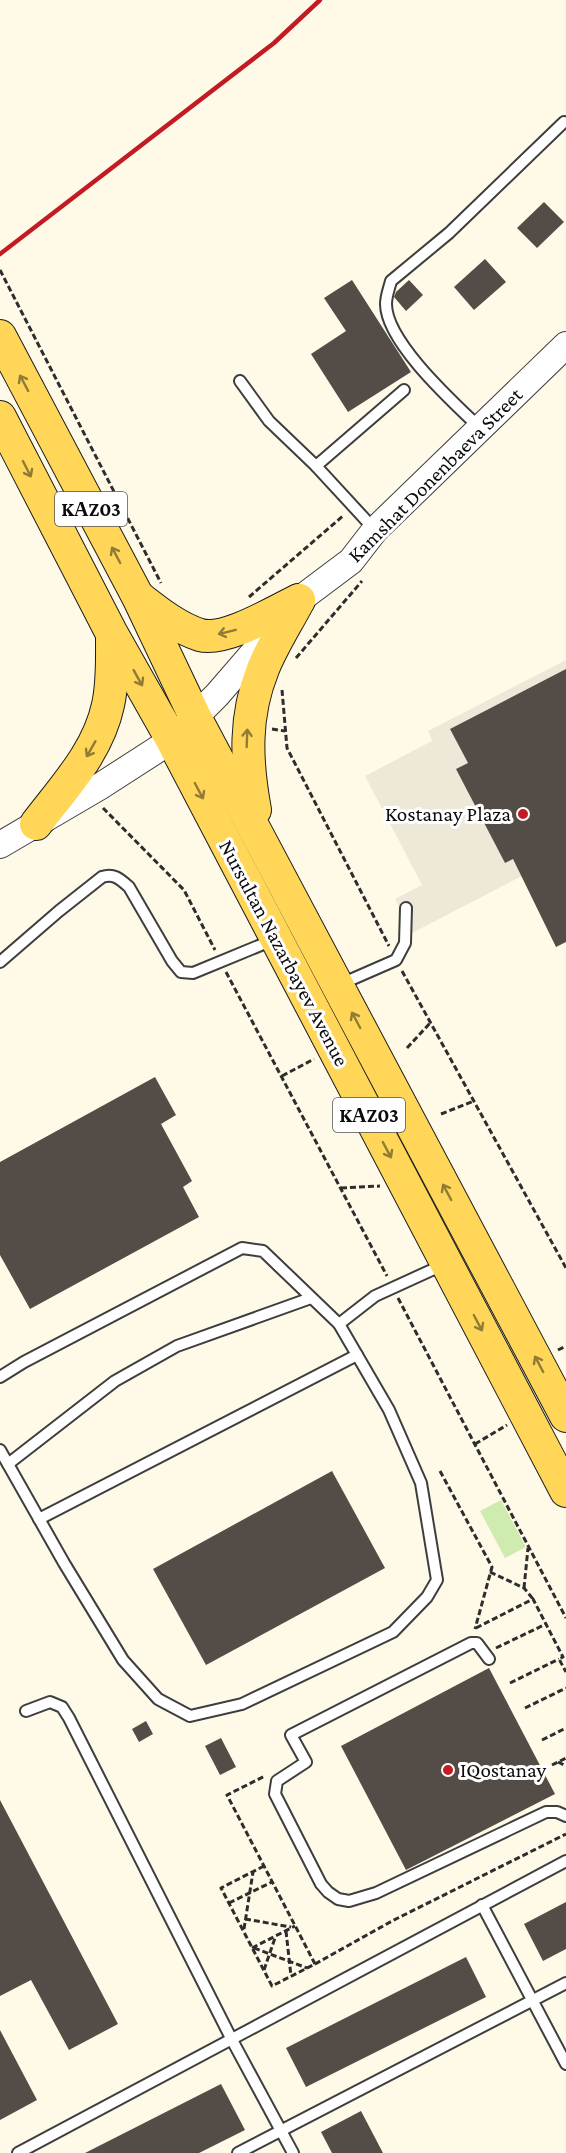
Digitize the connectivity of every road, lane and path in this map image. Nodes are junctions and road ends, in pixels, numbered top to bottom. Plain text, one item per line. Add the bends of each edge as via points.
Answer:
1 (564, 122) dead end
2 (0, 270) edge
3 (0, 336) edge
4 (566, 345) edge
5 (240, 381) dead end
6 (405, 390) dead end
7 (0, 417) edge
8 (480, 428) junction
9 (316, 466) junction
10 (354, 507) junction
11 (375, 530) junction
12 (367, 575) dead end
13 (151, 593) junction
14 (246, 600) dead end
15 (299, 600) junction
16 (111, 632) junction
17 (291, 664) dead end
18 (281, 684) dead end
19 (195, 717) junction
20 (172, 740) junction
21 (102, 807) dead end
22 (36, 824) junction
23 (260, 838) junction
24 (0, 845) edge
25 (406, 908) dead end
26 (277, 939) junction
27 (396, 960) junction
28 (221, 961) junction
29 (0, 962) edge
30 (338, 985) junction
31 (431, 1022) junction
32 (407, 1048) dead end
33 (334, 1049) junction
34 (282, 1076) junction
35 (474, 1101) junction
36 (441, 1114) dead end
37 (406, 1185) junction
38 (341, 1188) junction
39 (447, 1263) junction
40 (566, 1268) edge
41 (393, 1288) junction
42 (311, 1298) junction
43 (339, 1324) junction
44 (357, 1355) junction
45 (0, 1376) edge
46 (566, 1416) edge
47 (512, 1422) dead end
48 (475, 1444) junction
49 (0, 1449) edge
50 (8, 1464) junction
51 (440, 1471) dead end
52 (566, 1491) edge
53 (39, 1519) junction
54 (528, 1546) junction
55 (490, 1572) junction
56 (524, 1588) junction
57 (533, 1599) dead end
58 (566, 1618) edge
59 (546, 1624) dead end
60 (475, 1629) dead end
61 (491, 1654) joint
62 (566, 1672) edge
63 (510, 1683) dead end
64 (566, 1688) edge
65 (525, 1708) dead end
66 (26, 1711) dead end
67 (566, 1728) edge
68 (542, 1740) dead end
69 (566, 1758) edge
70 (558, 1762) junction
71 (552, 1765) dead end
72 (566, 1766) edge
73 (566, 1816) edge
74 (566, 1834) edge
75 (566, 1861) edge
76 (253, 1872) junction
77 (272, 1882) junction
78 (250, 1893) junction
79 (229, 1903) junction
80 (482, 1905) junction
81 (245, 1919) junction
82 (294, 1927) junction
83 (243, 1930) junction
84 (286, 1931) junction
85 (276, 1936) junction
86 (252, 1948) junction
87 (269, 1954) junction
88 (289, 1962) junction
89 (315, 1964) junction
90 (307, 1968) junction
91 (264, 1970) junction
92 (291, 1976) junction
93 (566, 1983) edge
94 (532, 2000) junction
95 (232, 2040) junction
96 (566, 2064) edge
97 (281, 2130) junction
98 (252, 2150) edge
99 (18, 2153) edge
100 (238, 2153) edge
101 (293, 2153) edge

1 - 8 lane via 449,233 391,281 386,306 403,345 428,378
2 - 13 path
13 -> 3 main road, KАZ03
4 - 8 street, Kamshat Donenbaeva Street
5 - 9 lane via 269,421
6 - 9 lane
7 -> 16 main road, Nursultan Nazarbayev Avenue / KАZ03
8 - 11 street, Kamshat Donenbaeva Street
9 - 10 lane
10 - 11 lane
10 - 14 path
11 - 15 street, Kamshat Donenbaeva Street via 351,561
12 - 17 path
15 -> 13 main road via 234,631 202,635 172,622
13 - 19 main road, KАZ03
15 - 19 street, Kamshat Donenbaeva Street
23 -> 15 main road via 248,772 248,725 263,668
16 -> 20 main road, Nursultan Nazarbayev Avenue / KАZ03
16 -> 22 main road via 112,684 102,728 93,747
18 - 27 path via 287,748
19 - 20 street, Kamshat Donenbaeva Street
19 - 23 main road, KАZ03
20 - 22 street, Kamshat Donenbaeva Street
20 -> 26 main road, Nursultan Nazarbayev Avenue / KАZ03
21 - 28 path via 184,890
22 - 24 street, Kamshat Donenbaeva Street
23 - 30 main road, Nursultan Nazarbayev Avenue / KАZ03
25 - 27 lane via 405,943
26 - 28 lane
26 - 33 main road, Nursultan Nazarbayev Avenue / KАZ03
27 - 30 lane
27 - 31 path
28 - 29 lane via 193,973 181,972 129,887 110,875 59,910
28 - 34 path
46 -> 30 main road, Nursultan Nazarbayev Avenue / KАZ03
31 - 32 path
31 - 35 path
33 - 34 path
33 -> 37 main road, Nursultan Nazarbayev Avenue / KАZ03
34 - 38 path
35 - 36 path
35 - 40 path
37 - 38 path
37 - 39 main road, Nursultan Nazarbayev Avenue / KАZ03
38 - 41 path
39 - 41 lane
39 -> 52 main road, Nursultan Nazarbayev Avenue / KАZ03
41 - 43 lane via 375,1296
41 - 48 path
42 - 43 lane
42 - 45 lane via 263,1251 242,1248
42 - 50 lane via 177,1346 115,1381
43 - 44 lane
44 - 53 lane
44 - 53 lane via 388,1410 421,1483 436,1580 427,1597 393,1632 242,1704 190,1716 158,1699 123,1660
47 - 48 path
48 - 54 path
49 - 50 lane
50 - 53 lane
51 - 55 path via 492,1567
54 - 56 path
54 - 58 path
55 - 56 path
55 - 60 path
56 - 57 path
59 - 61 path
61 - 73 lane via 471,1643 291,1735 306,1762 277,1781 275,1794 321,1884 338,1899 349,1901 376,1893 546,1812
62 - 63 path via 561,1658
64 - 65 path
66 - 95 lane via 50,1702 62,1707 69,1718
67 - 68 path
69 - 70 path
70 - 71 path
70 - 72 path
74 - 89 path
75 - 80 lane
76 - 77 path via 264,1866
76 - 78 path
76 - 79 path via 221,1888
77 - 78 path
77 - 82 path
78 - 79 path
78 - 81 path
79 - 83 path
80 - 94 lane
80 - 95 lane
81 - 82 path
81 - 83 path
82 - 84 path
82 - 89 path
83 - 86 path
84 - 85 path
84 - 88 path
85 - 86 path
85 - 87 path
86 - 87 path
86 - 91 path
87 - 88 path
87 - 91 path
88 - 90 path
88 - 92 path
89 - 90 path
90 - 92 path
91 - 92 path via 272,1986
93 - 94 lane
94 - 96 lane
94 - 97 lane
95 - 97 lane
95 - 99 lane
97 - 98 lane
97 - 101 lane
98 - 100 lane

